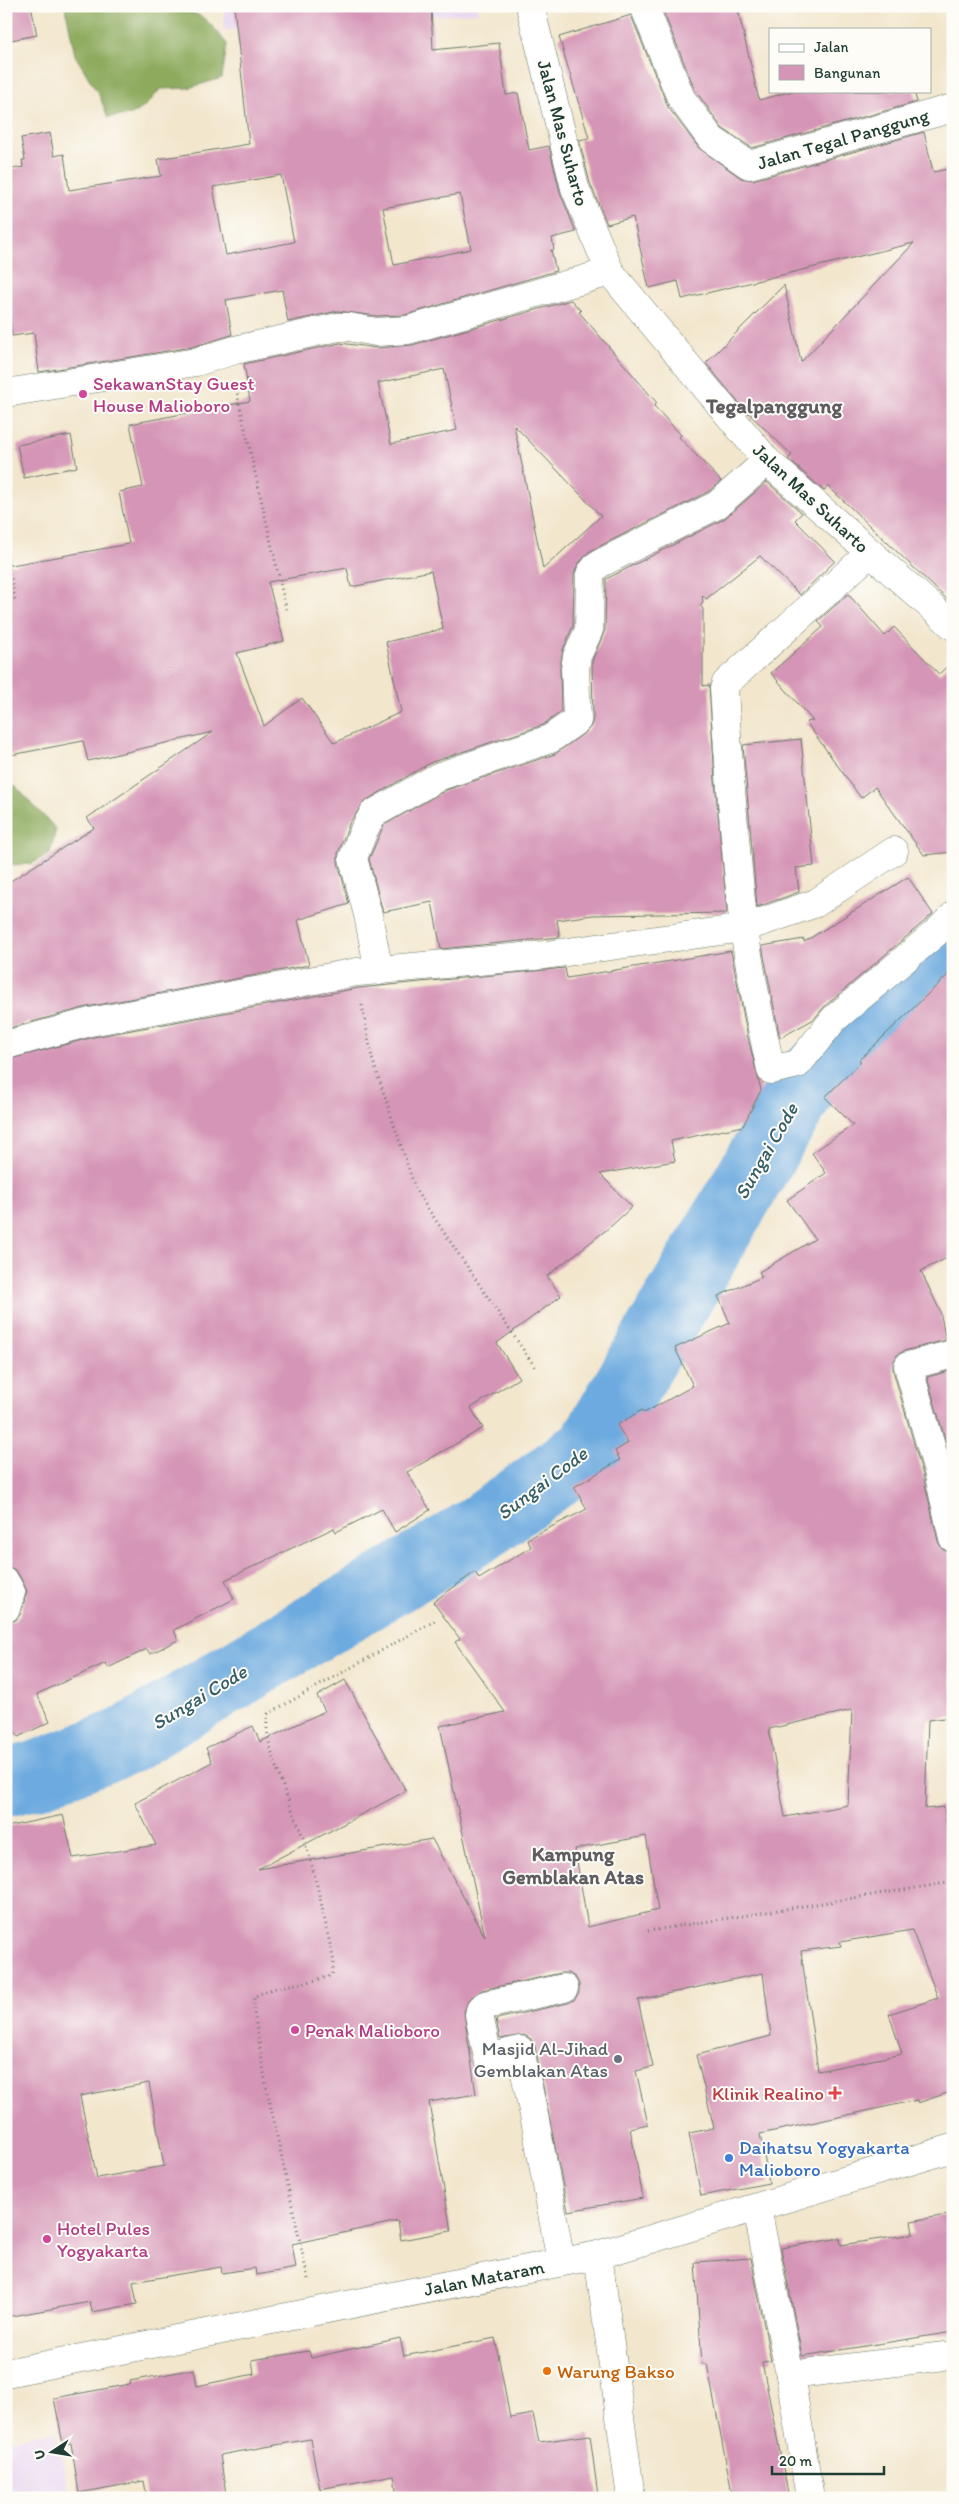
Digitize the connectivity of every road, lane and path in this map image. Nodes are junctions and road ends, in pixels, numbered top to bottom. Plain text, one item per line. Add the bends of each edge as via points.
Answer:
1 (644, 6) edge
2 (533, 7) edge
3 (953, 108) edge
4 (610, 272) junction
5 (227, 352) junction
6 (6, 393) edge
7 (768, 461) junction
8 (6, 549) edge
9 (870, 553) junction
10 (15, 600) dead end
11 (286, 612) dead end
12 (953, 626) edge
13 (894, 851) dead end
14 (953, 916) edge
15 (744, 928) junction
16 (368, 972) junction
17 (6, 1045) edge
18 (953, 1354) edge
19 (535, 1367) dead end
20 (953, 1538) edge
21 (6, 1583) edge
22 (6, 1608) edge
23 (438, 1619) dead end
24 (953, 1882) edge
25 (648, 1931) dead end
26 (564, 1988) dead end
27 (953, 2148) edge
28 (757, 2208) junction
29 (598, 2255) junction
30 (561, 2262) junction
31 (316, 2311) junction
32 (953, 2355) edge
33 (6, 2373) edge
34 (790, 2374) junction
35 (631, 2498) edge
36 (810, 2498) edge

1 - 3 street, Jalan Tegal Panggung via 681,98 711,139 749,165
2 - 4 street, Jalan Mas Suharto via 575,188
4 - 5 street via 408,330 376,332 338,327
4 - 7 street, Jalan Mas Suharto
5 - 6 street via 196,362
5 - 11 path
7 - 9 street, Jalan Mas Suharto
7 - 16 street via 717,505 597,565 590,574 589,630 577,656 575,669 577,720 550,740 440,776 373,814 353,858 368,914
8 - 10 path
9 - 12 street, Jalan Mas Suharto
9 - 15 street via 726,682 734,839
13 - 15 street via 816,903
14 - 15 street via 834,1019 798,1064 771,1070
15 - 16 street via 545,955
16 - 17 street via 90,1022
16 - 19 path via 372,1058 416,1191
18 - 20 street via 908,1366
21 - 22 street via 11,1592
23 - 31 path via 268,1714 265,1724 307,1847 334,1962 332,1974 316,1982 264,1991 254,1998 266,2085
24 - 25 path
26 - 30 street via 484,2005 479,2015 488,2058 520,2050
27 - 28 street, Jalan Mataram
28 - 29 street, Jalan Mataram
28 - 34 street
29 - 30 street, Jalan Mataram
29 - 35 street
30 - 31 street, Jalan Mataram
31 - 33 street, Jalan Mataram
32 - 34 street
34 - 36 street

